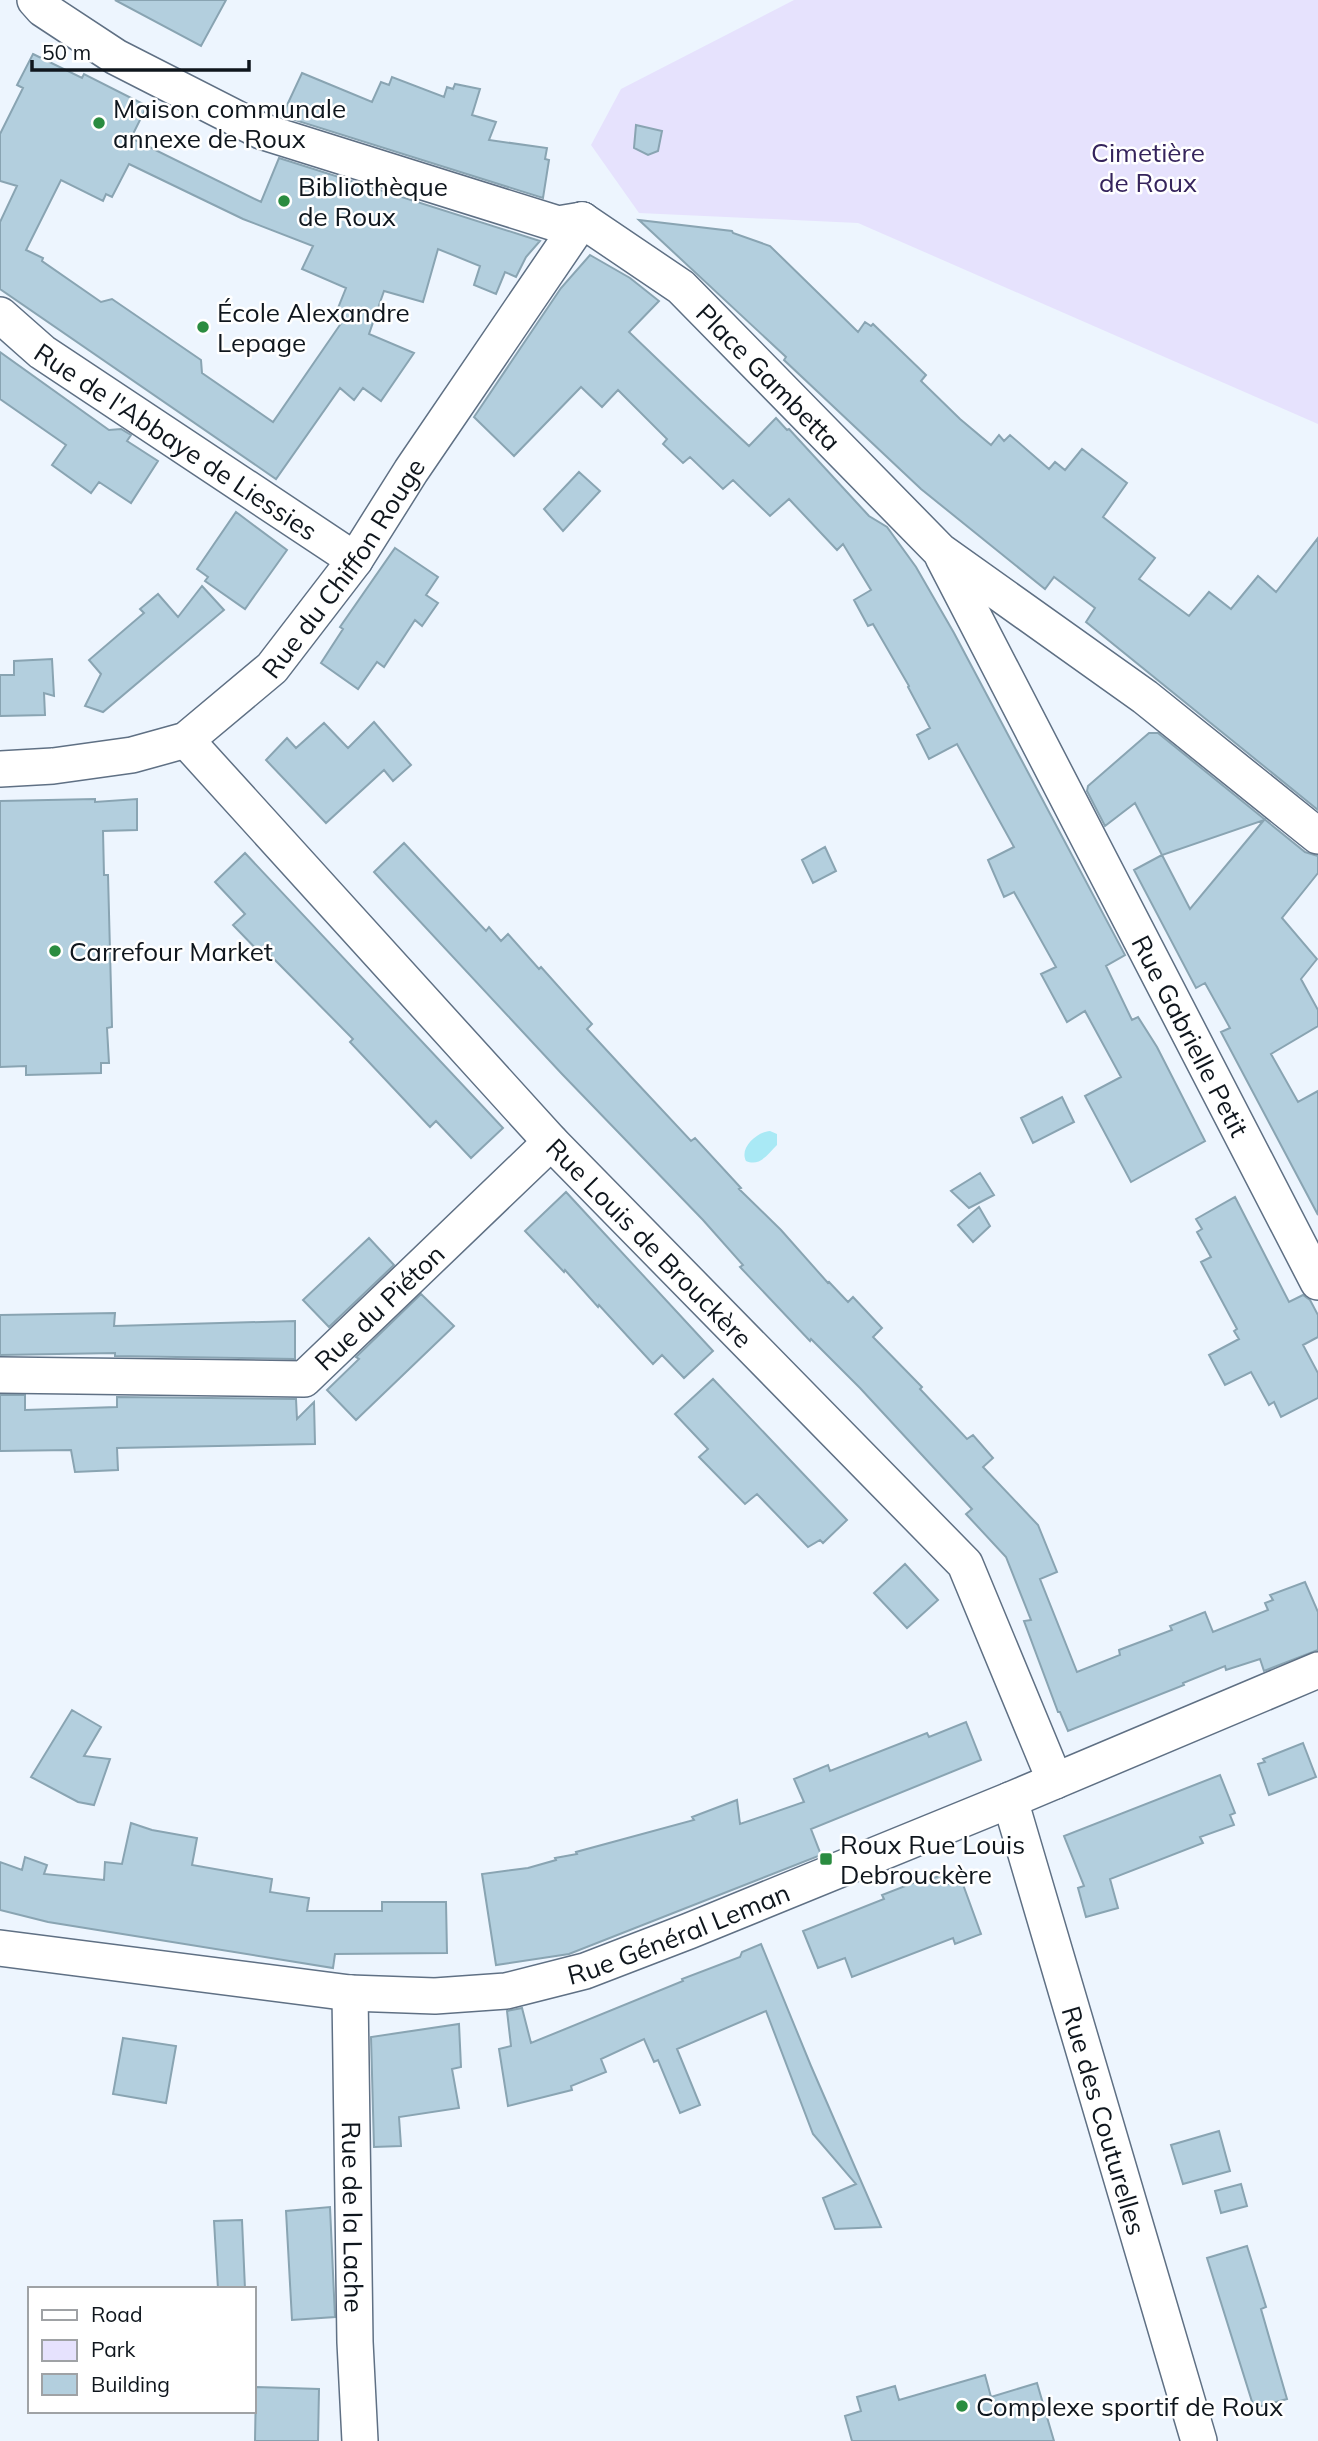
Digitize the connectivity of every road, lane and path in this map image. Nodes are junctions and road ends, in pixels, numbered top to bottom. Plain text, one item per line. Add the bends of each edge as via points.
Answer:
1 (35, 0) edge
2 (582, 220) junction
3 (0, 315) edge
4 (940, 551) junction
5 (355, 560) junction
6 (186, 740) junction
7 (0, 769) edge
8 (1064, 790) joint
9 (1318, 836) edge
10 (551, 1142) junction
11 (1318, 1282) edge
12 (0, 1375) edge
13 (1318, 1670) edge
14 (1055, 1781) junction
15 (1010, 1800) junction
16 (0, 1948) edge
17 (350, 1993) junction
18 (360, 2441) edge
19 (1199, 2441) edge

1 - 2 street via 116,57 261,131 558,224
2 - 4 street, Place Gambetta via 681,287
2 - 5 street, Rue du Chiffon Rouge
3 - 5 street, Rue de l'Abbaye de Liessies via 42,352
4 - 8 street, Place Gambetta
4 - 9 street, Place Gambetta via 1145,697
5 - 6 street, Rue du Chiffon Rouge via 272,668
6 - 7 street, Rue du Chiffon Rouge via 132,755
6 - 10 street, Rue Louis de Brouckère
8 - 11 street, Rue Gabrielle Petit
10 - 12 street, Rue du Piéton via 303,1379
10 - 14 street, Rue Louis de Brouckère via 965,1564
13 - 14 street, Rue Général Leman
14 - 15 street, Rue Général Leman
15 - 17 street, Rue Général Leman via 584,1971 506,1991 435,1996
15 - 19 street, Rue des Couturelles
16 - 17 street, Rue Général Leman
17 - 18 street, Rue de la Lache

